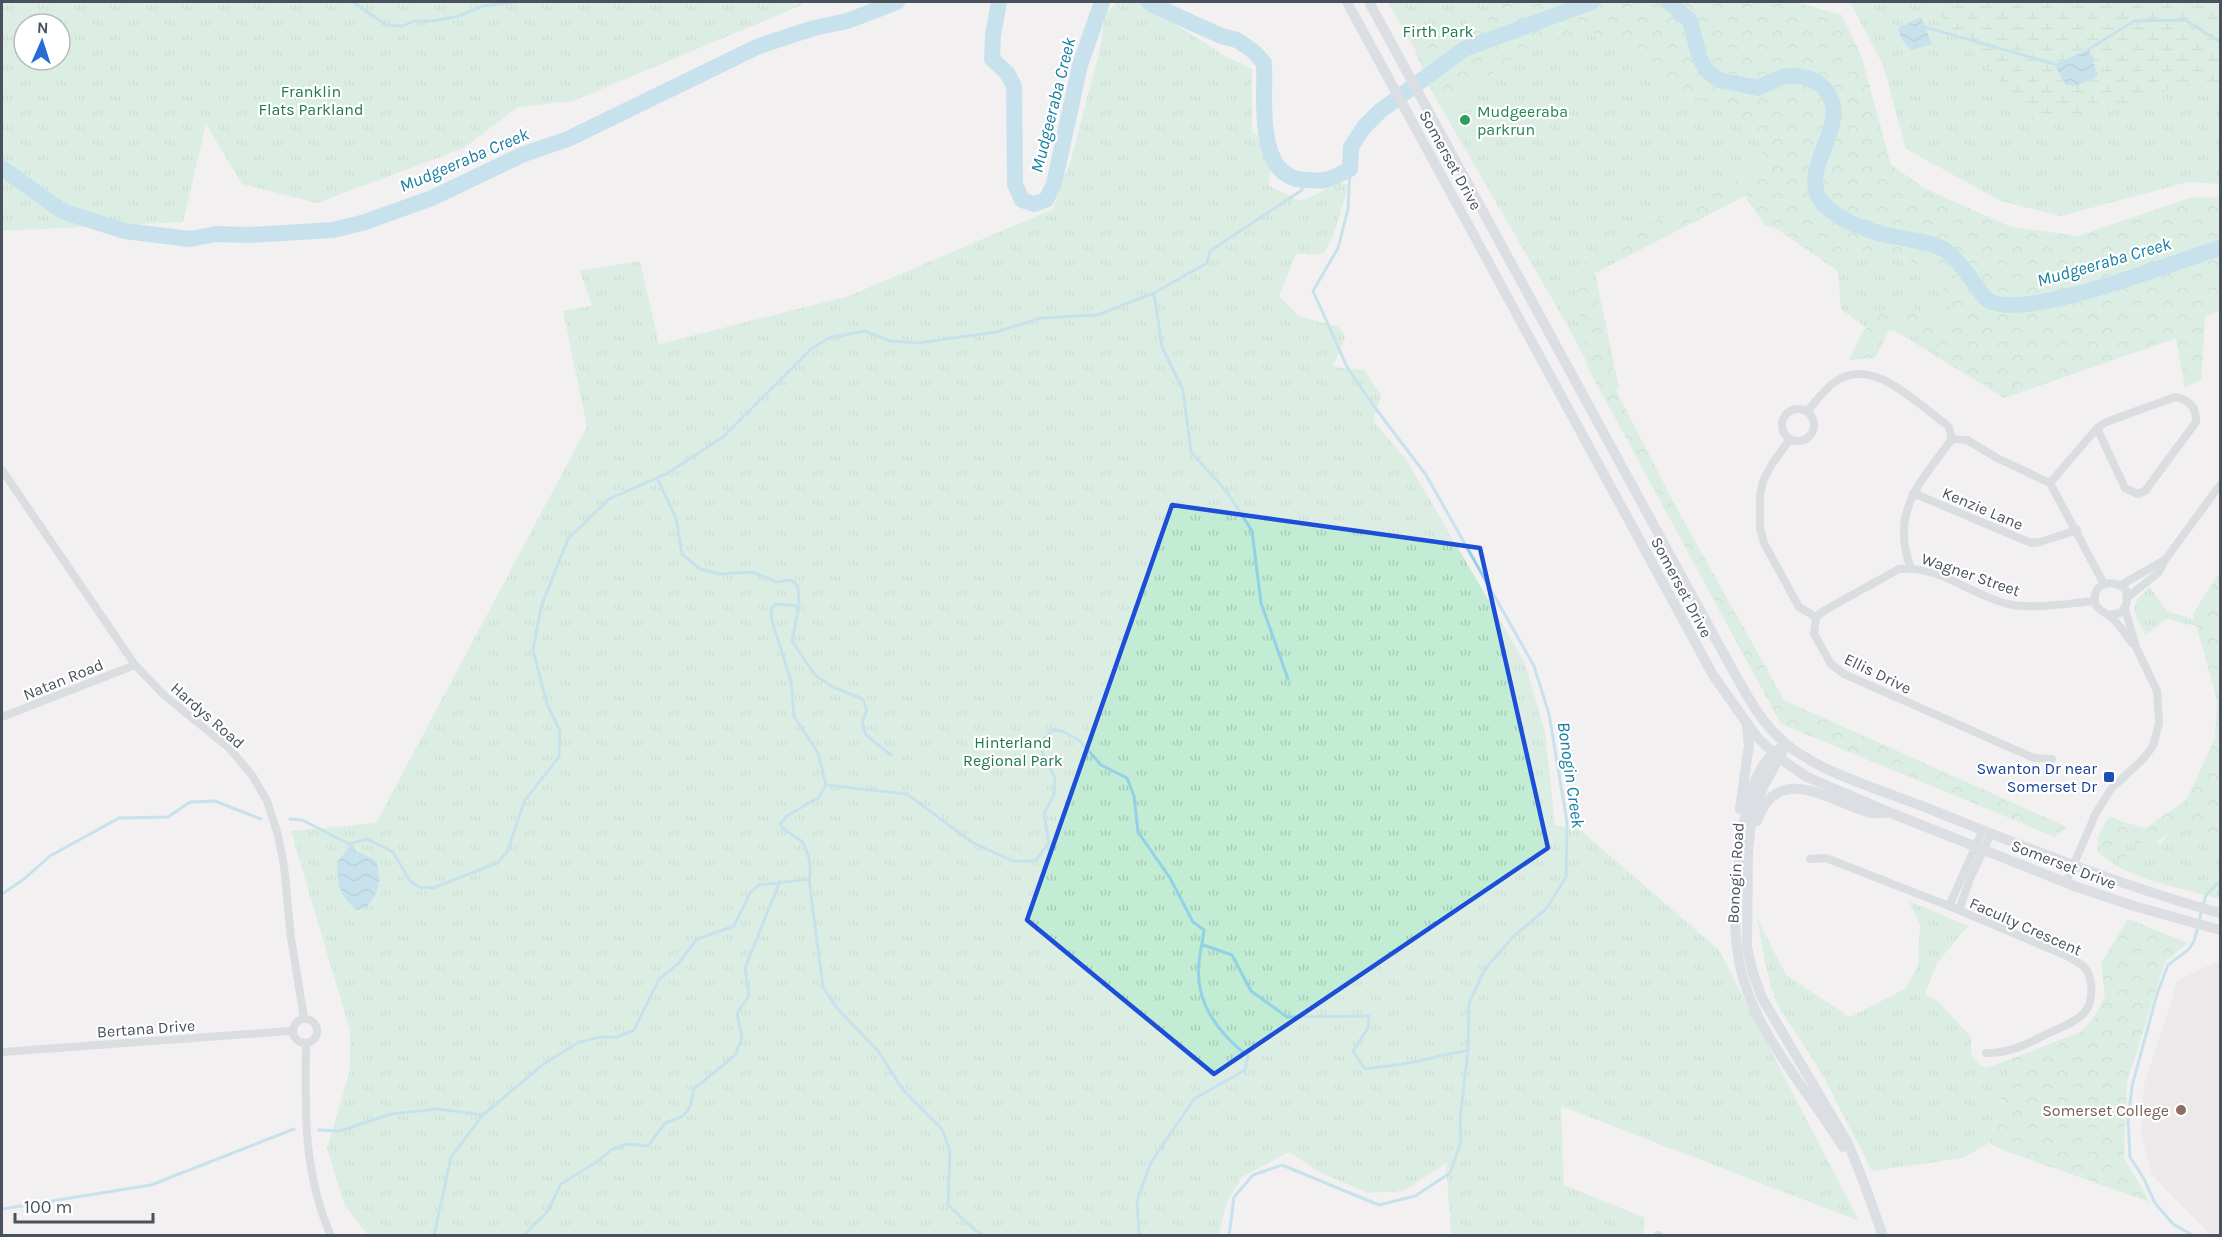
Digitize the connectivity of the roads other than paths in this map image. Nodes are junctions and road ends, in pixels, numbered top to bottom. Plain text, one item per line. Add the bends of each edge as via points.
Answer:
1 (1347, 2) edge
2 (1369, 2) edge
3 (1575, 381) junction
4 (1559, 390) junction
5 (2197, 397) dead end
6 (2190, 404) junction
7 (1807, 412) junction
8 (2097, 428) junction
9 (1790, 439) junction
10 (1952, 439) junction
11 (2, 470) edge
12 (2050, 483) junction
13 (2220, 485) edge
14 (1913, 493) junction
15 (2077, 530) junction
16 (2165, 560) junction
17 (1911, 568) junction
18 (2104, 584) junction
19 (2121, 585) junction
20 (2128, 597) junction
21 (2095, 601) junction
22 (2125, 609) junction
23 (2109, 615) junction
24 (1816, 617) junction
25 (2136, 647) junction
26 (135, 664) junction
27 (2, 717) edge
28 (1747, 725) junction
29 (1786, 744) junction
30 (1776, 756) junction
31 (2052, 759) dead end
32 (1891, 813) junction
33 (1987, 832) junction
34 (1980, 848) junction
35 (1810, 859) dead end
36 (1743, 862) junction
37 (2073, 866) junction
38 (2066, 882) junction
39 (1948, 906) junction
40 (1959, 910) junction
41 (2220, 913) edge
42 (2220, 930) edge
43 (1762, 998) junction
44 (304, 1018) junction
45 (292, 1031) junction
46 (306, 1044) junction
47 (2, 1052) edge
48 (1986, 1053) dead end
49 (1790, 1071) junction
50 (1860, 1177) junction
51 (331, 1236) edge
52 (1883, 1236) edge

1 - 4 main road, Somerset Drive
2 - 3 main road, Somerset Drive
3 - 4 main road
3 - 29 main road, Somerset Drive via 1749,699
4 - 28 main road, Somerset Drive via 1713,675
5 - 6 street
6 - 8 street via 2175,397
6 - 8 street via 2196,422 2139,494 2125,488
7 - 9 street via 1813,422 1812,432 1804,440
7 - 9 street via 1793,410 1786,415 1783,430
7 - 10 street via 1834,382 1853,374 1868,374 1886,381 1943,422
8 - 12 street
9 - 24 street via 1763,481 1760,528 1799,608
10 - 12 street via 1967,440
10 - 14 street
11 - 26 street, Hardys Road
12 - 15 street
13 - 16 street
14 - 15 street, Kenzie Lane via 2031,543
14 - 17 street via 1905,516 1904,550
15 - 18 street
16 - 19 street
16 - 20 street via 2158,573
17 - 21 street, Wagner Street via 1927,570 2007,604
17 - 24 street, Wagner Street via 1899,569
18 - 19 street
18 - 21 street
19 - 20 street
20 - 22 street
21 - 23 street via 2098,609
22 - 23 street
22 - 25 street
23 - 25 street
24 - 31 street, Ellis Drive via 1814,634 1831,664 1844,674 2034,758
25 - 37 street via 2157,691 2159,723 2153,746 2111,789
26 - 27 street, Natan Road
26 - 44 street, Hardys Road via 165,696 229,748 267,801 284,866
28 - 30 main road, Somerset Drive
28 - 36 main road via 1749,745 1737,840
29 - 30 main road, Bonogin Road
29 - 33 main road, Somerset Drive via 1845,776
30 - 32 main road, Somerset Drive via 1822,784
30 - 36 main road, Bonogin Road via 1756,780 1750,796
32 - 34 main road, Somerset Drive
32 - 36 main road via 1870,813 1806,789 1783,790 1760,813
33 - 34 street
33 - 37 main road, Somerset Drive
34 - 38 main road, Somerset Drive
34 - 39 street
34 - 40 street
35 - 39 street, Faculty Crescent via 1826,858
36 - 43 main road, Bonogin Road via 1747,946
36 - 49 main road, Bonogin Road via 1735,933 1744,981 1761,1023
37 - 38 street
37 - 41 main road, Somerset Drive
38 - 42 main road, Somerset Drive
39 - 40 street, Faculty Crescent
40 - 48 street, Faculty Crescent via 2083,965 2091,987 2089,1004 2078,1018 2012,1050
43 - 49 main road via 1770,1022 1795,1062
43 - 50 main road, Bonogin Road via 1846,1140
44 - 45 street via 296,1022
44 - 46 street via 313,1021 318,1030 315,1039
45 - 46 street via 295,1039
45 - 47 street, Bertana Drive
46 - 51 street via 305,1122 309,1160 313,1186
49 - 50 main road, Bonogin Road via 1831,1127
50 - 52 main road, Bonogin Road

